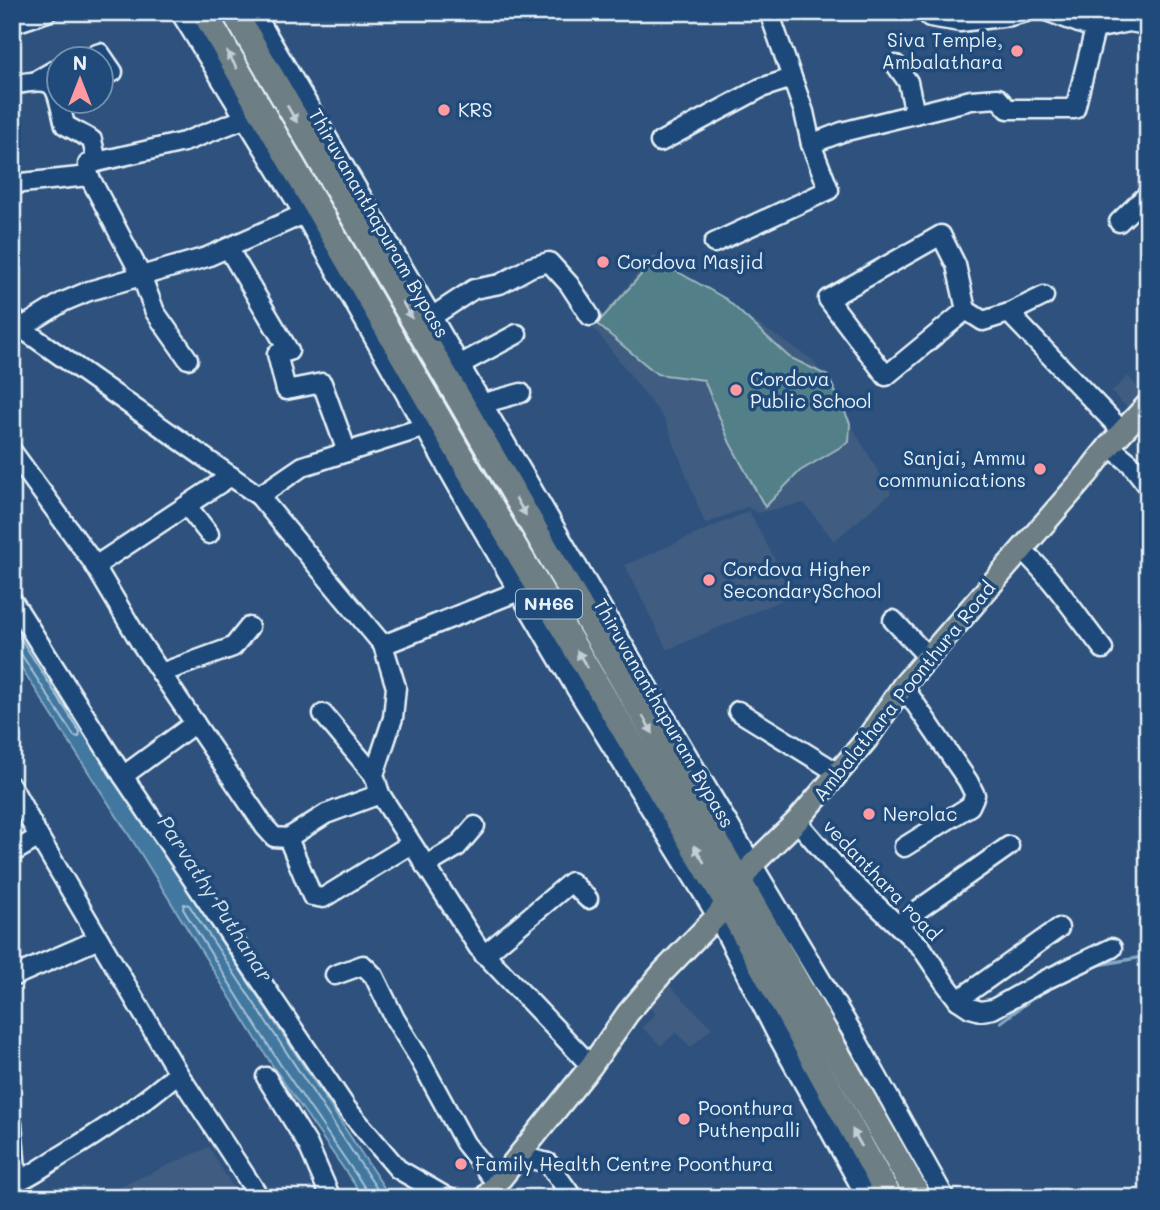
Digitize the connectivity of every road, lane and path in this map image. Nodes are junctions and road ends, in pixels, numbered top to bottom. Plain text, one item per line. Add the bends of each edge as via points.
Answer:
1 (47, 12) edge
2 (180, 12) edge
3 (204, 12) edge
4 (234, 12) edge
5 (254, 12) edge
6 (769, 12) edge
7 (929, 12) edge
8 (1026, 12) edge
9 (1049, 12) edge
10 (12, 24) edge
11 (1148, 25) edge
12 (1095, 29) junction
13 (896, 65) dead end
14 (46, 75) edge
15 (792, 78) junction
16 (39, 79) junction
17 (12, 85) edge
18 (915, 114) junction
19 (246, 118) junction
20 (660, 142) dead end
21 (811, 144) junction
22 (93, 169) junction
23 (12, 184) edge
24 (1148, 194) edge
25 (304, 214) junction
26 (1119, 222) dead end
27 (715, 243) dead end
28 (228, 248) junction
29 (141, 275) junction
30 (1044, 296) dead end
31 (966, 310) junction
32 (1009, 313) junction
33 (433, 316) junction
34 (590, 316) dead end
35 (17, 321) edge
36 (517, 334) dead end
37 (188, 359) dead end
38 (461, 364) junction
39 (521, 393) dead end
40 (484, 403) junction
41 (1147, 406) edge
42 (425, 427) junction
43 (1116, 438) junction
44 (12, 451) edge
45 (347, 452) junction
46 (230, 476) junction
47 (1148, 486) edge
48 (259, 495) junction
49 (187, 506) junction
50 (209, 534) dead end
51 (1021, 549) junction
52 (95, 566) junction
53 (519, 591) junction
54 (12, 600) edge
55 (894, 620) dead end
56 (249, 627) dead end
57 (383, 645) junction
58 (1103, 649) dead end
59 (928, 657) junction
60 (161, 673) junction
61 (903, 686) junction
62 (738, 711) dead end
63 (323, 714) dead end
64 (195, 723) junction
65 (838, 773) junction
66 (374, 775) junction
67 (123, 776) junction
68 (12, 788) edge
69 (380, 794) junction
70 (797, 821) junction
71 (475, 826) dead end
72 (39, 837) junction
73 (288, 838) junction
74 (411, 844) junction
75 (1009, 846) dead end
76 (904, 847) dead end
77 (12, 853) edge
78 (425, 866) junction
79 (734, 891) junction
80 (588, 899) dead end
81 (898, 924) junction
82 (1059, 928) dead end
83 (99, 939) junction
84 (1112, 948) dead end
85 (484, 955) junction
86 (335, 975) dead end
87 (12, 977) edge
88 (958, 1000) junction
89 (591, 1066) junction
90 (178, 1073) junction
91 (266, 1077) dead end
92 (12, 1124) edge
93 (521, 1152) junction
94 (15, 1183) edge
95 (491, 1191) edge
96 (260, 1198) edge
97 (331, 1198) edge
98 (448, 1198) edge
99 (573, 1198) edge
100 (867, 1198) edge
101 (890, 1198) edge
102 (919, 1198) edge
103 (945, 1198) edge

1 - 10 street
2 - 19 street, Thiruvananthapuram Bypass
79 -> 3 highway, Thiruvananthapuram Bypass / NH66 via 467,467
4 -> 79 highway, Thiruvananthapuram Bypass / NH66
5 - 33 street, Thiruvananthapuram Bypass
6 - 15 street
7 - 8 street via 930,17 960,22
9 - 12 street
11 - 12 street via 1129,22
12 - 18 street via 1075,109 1008,109 992,97
13 - 18 street via 908,82
14 - 16 street
15 - 20 street via 761,88
15 - 21 street
16 - 17 street
16 - 22 street via 55,88 65,125 92,140
18 - 21 street
19 - 22 street
19 - 25 street, Thiruvananthapuram Bypass
21 - 27 street via 830,190
22 - 23 street
22 - 29 street
24 - 26 street
25 - 28 street
25 - 42 street, Thiruvananthapuram Bypass
28 - 29 street
28 - 45 street via 289,351 276,354 286,390 322,383
29 - 35 street
29 - 37 street via 155,312
30 - 32 street
31 - 31 street via 886,376 828,299 941,235 956,265
31 - 32 street via 983,321
32 - 43 street
33 - 34 street via 474,289 500,284 549,262
33 - 38 street, Thiruvananthapuram Bypass
35 - 46 street
36 - 38 street
38 - 40 street, Thiruvananthapuram Bypass
39 - 40 street
40 - 79 street, Thiruvananthapuram Bypass
41 - 43 main road, Ambalathara Poonthura Road
42 - 45 street
42 - 53 street, Thiruvananthapuram Bypass
43 - 47 street
43 - 51 main road, Ambalathara Poonthura Road
44 - 52 street
45 - 48 street via 303,466
46 - 48 street
46 - 49 street
48 - 57 street
49 - 50 street
49 - 52 street
51 - 58 street via 1045,572
51 - 59 main road, Ambalathara Poonthura Road
52 - 60 street
53 - 57 street
53 - 79 street, Thiruvananthapuram Bypass via 637,789
54 - 67 street
55 - 59 street
56 - 60 street via 233,647
57 - 66 street via 396,687 393,718
59 - 61 main road, Ambalathara Poonthura Road
60 - 64 street
61 - 65 main road, Ambalathara Poonthura Road
61 - 76 street via 975,795 970,806
62 - 65 street
63 - 66 street
64 - 67 street
64 - 73 street via 265,827 274,837
65 - 70 main road, Ambalathara Poonthura Road
66 - 69 street
67 - 98 street via 347,1109 398,1169
68 - 72 street
69 - 73 street via 326,814
69 - 74 street
70 - 79 main road, Ambalathara Poonthura Road
70 - 81 street, vedanthara road via 840,871
71 - 78 street via 457,847
72 - 77 street
72 - 83 street
73 - 74 street via 312,896 323,898
74 - 78 street
75 - 81 street
78 - 85 street
79 - 89 main road, Ambalathara Poonthura Road via 628,1013
79 - 100 street, Thiruvananthapuram Bypass via 777,1035
101 -> 79 highway, Thiruvananthapuram Bypass / NH66
79 - 102 highway, Thiruvananthapuram Bypass / NH66
79 - 103 street, Thiruvananthapuram Bypass via 854,1035
80 - 85 street via 571,882
81 - 88 street, vedanthara road via 921,947
82 - 88 street
83 - 87 street
83 - 90 street
84 - 88 street via 993,1009 981,1011
85 - 89 street
86 - 95 street via 363,965 374,976
89 - 93 main road, Ambalathara Poonthura Road
90 - 94 street via 97,1134
90 - 96 street
91 - 97 street via 308,1145
92 - 94 street
93 - 95 main road, Ambalathara Poonthura Road
93 - 99 street via 552,1166

